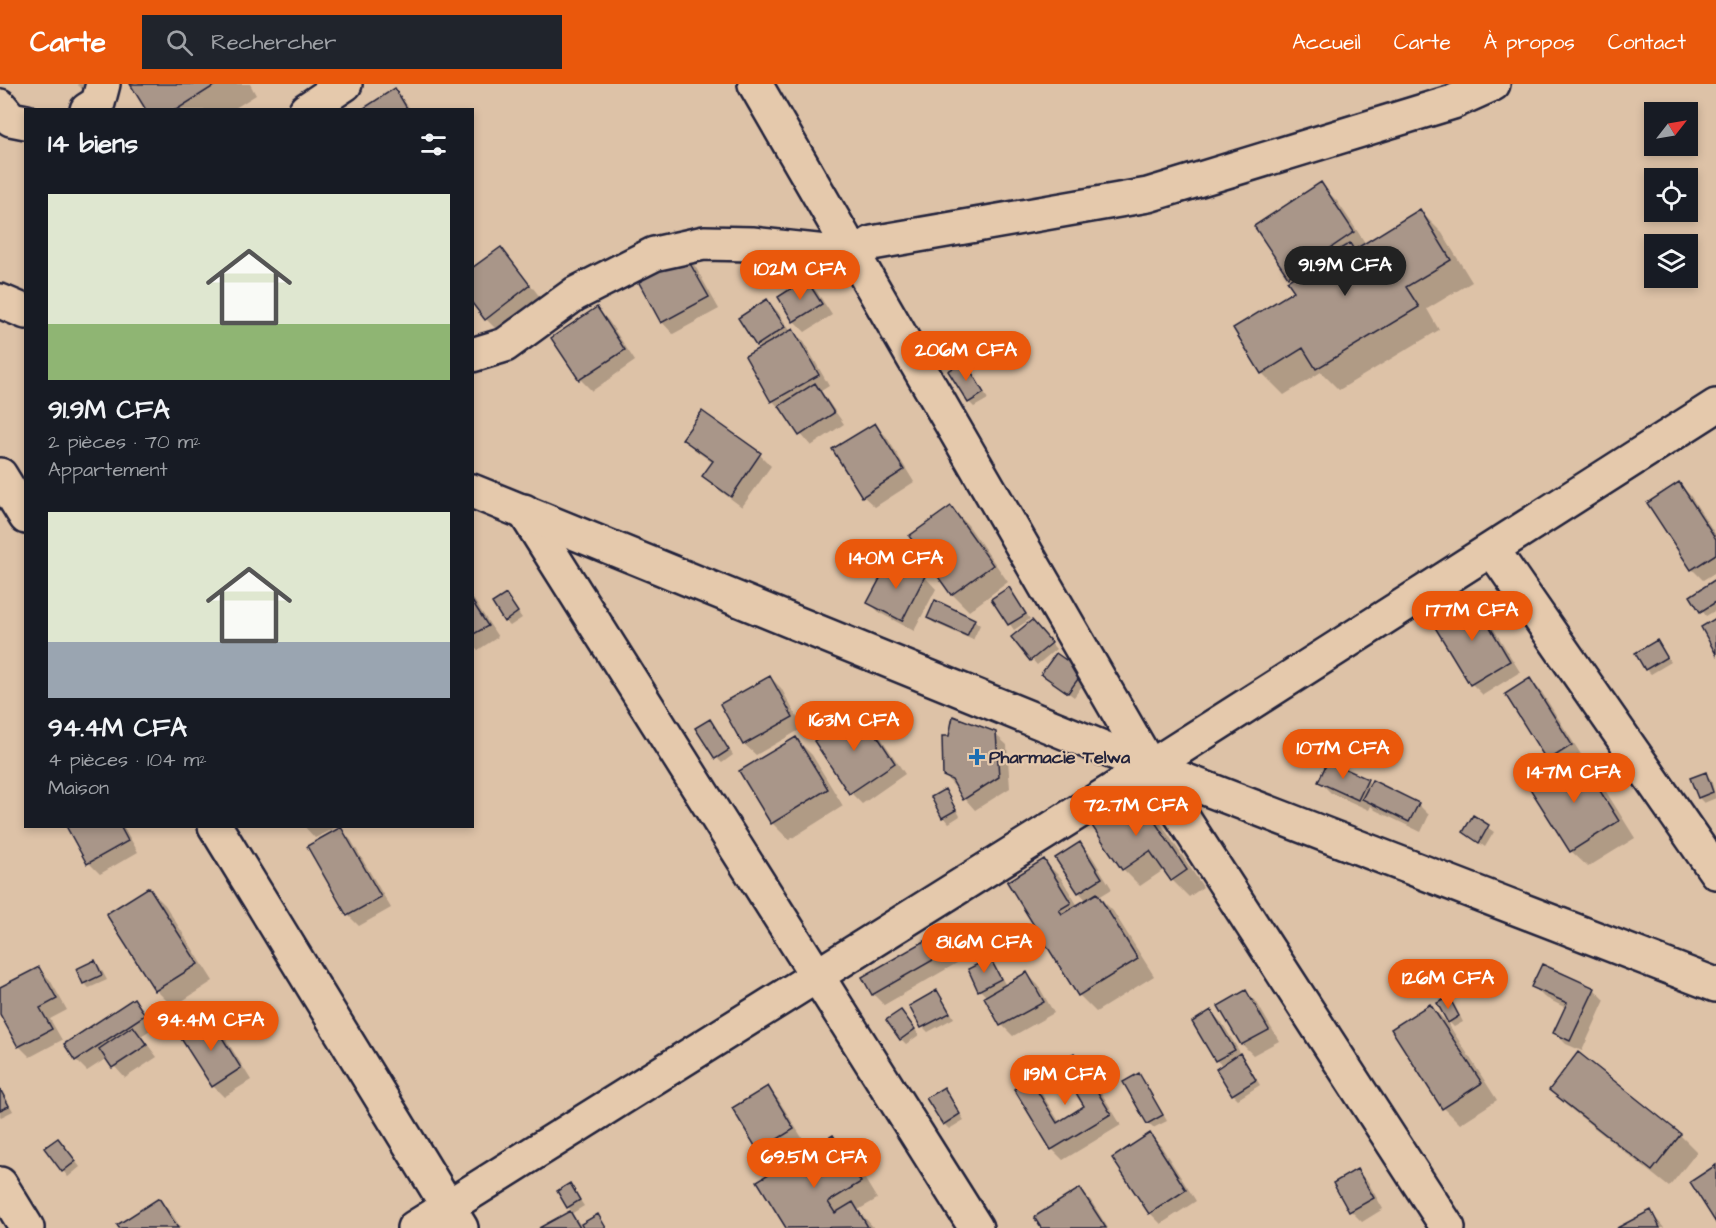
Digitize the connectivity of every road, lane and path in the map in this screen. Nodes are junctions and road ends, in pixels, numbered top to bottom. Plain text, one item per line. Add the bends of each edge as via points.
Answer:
1 (103, 84) edge
2 (345, 84) edge
3 (755, 84) edge
4 (1493, 84) edge
5 (0, 106) edge
6 (90, 108) edge
7 (309, 108) edge
8 (24, 122) edge
9 (854, 255) junction
10 (474, 354) edge
11 (1716, 406) edge
12 (0, 475) edge
13 (474, 491) edge
14 (524, 511) junction
15 (24, 514) edge
16 (1492, 549) junction
17 (1150, 767) junction
18 (216, 828) edge
19 (1716, 872) edge
20 (817, 977) junction
21 (1716, 986) edge
22 (0, 1184) edge
23 (455, 1218) edge
24 (27, 1228) edge
25 (414, 1228) edge
26 (976, 1228) edge
27 (1448, 1228) edge

1 - 6 street via 98,102
2 - 7 street
3 - 9 street
4 - 9 street via 1454,102 1148,195 872,243
5 - 8 street via 11,119
9 - 10 street via 704,243 654,254 575,294 505,345
9 - 17 street
11 - 16 street
12 - 15 street
13 - 14 street
14 - 17 street
14 - 20 street
16 - 17 street
16 - 19 street
17 - 20 street
17 - 21 street
17 - 27 street
18 - 23 street
20 - 23 street
20 - 26 street
22 - 24 street
23 - 25 street

